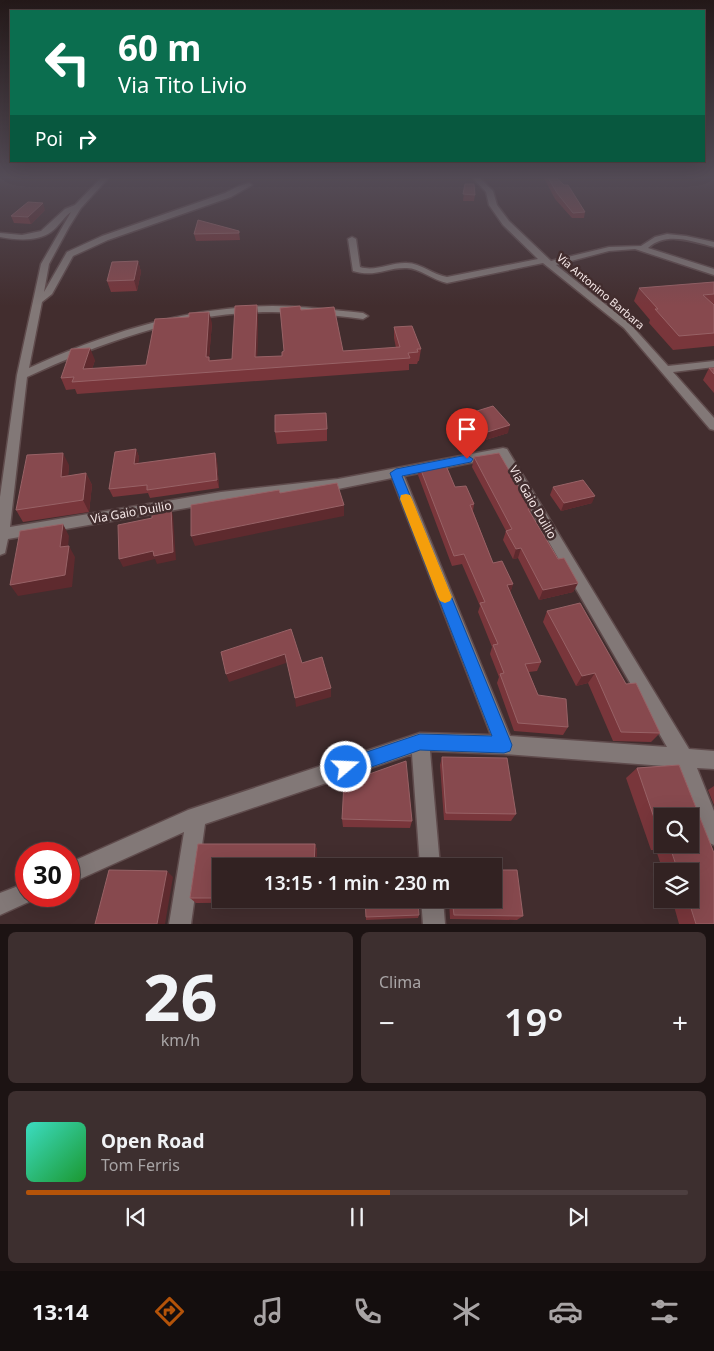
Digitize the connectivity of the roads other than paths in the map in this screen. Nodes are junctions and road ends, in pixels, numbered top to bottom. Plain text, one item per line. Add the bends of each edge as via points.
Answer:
1 (57, 219) edge
2 (71, 219) edge
3 (159, 219) edge
4 (503, 219) edge
5 (0, 236) edge
6 (352, 239) dead end
7 (628, 239) dead end
8 (714, 245) edge
9 (642, 248) junction
10 (546, 260) junction
11 (714, 272) edge
12 (39, 300) junction
13 (363, 316) dead end
14 (714, 364) edge
15 (666, 370) junction
16 (22, 376) junction
17 (714, 426) edge
18 (396, 473) junction
19 (2, 534) junction
20 (0, 549) edge
21 (420, 742) junction
22 (504, 745) junction
23 (683, 757) junction
24 (714, 760) edge
25 (196, 818) junction
26 (714, 835) edge
27 (429, 858) edge
28 (80, 869) edge
29 (15, 898) edge
30 (0, 904) edge
31 (433, 908) edge
32 (180, 924) edge
33 (434, 924) edge

1 - 5 street via 43,233
2 - 12 street via 47,260
3 - 12 street via 70,254 47,294
4 - 10 street, Via Antonino Barbara
6 - 10 street via 356,270 363,272 408,265 434,278 446,280
7 - 10 street
8 - 9 street via 676,237 653,240
9 - 10 street via 623,247
9 - 11 street
10 - 15 street, Via Antonino Barbara via 627,326
12 - 16 street
13 - 16 street via 285,308 223,310 123,333
14 - 15 street
15 - 17 street, Via Antonino Barbara
16 - 19 street
18 - 19 street, Via Gaio Duilio via 338,484 220,497
18 - 22 street
18 - 23 street, Via Gaio Duilio via 503,452
19 - 20 street
21 - 22 street
21 - 25 street
21 - 27 street
22 - 23 street
23 - 24 street
23 - 26 street
25 - 28 street
25 - 32 street
29 - 30 street
31 - 33 street

